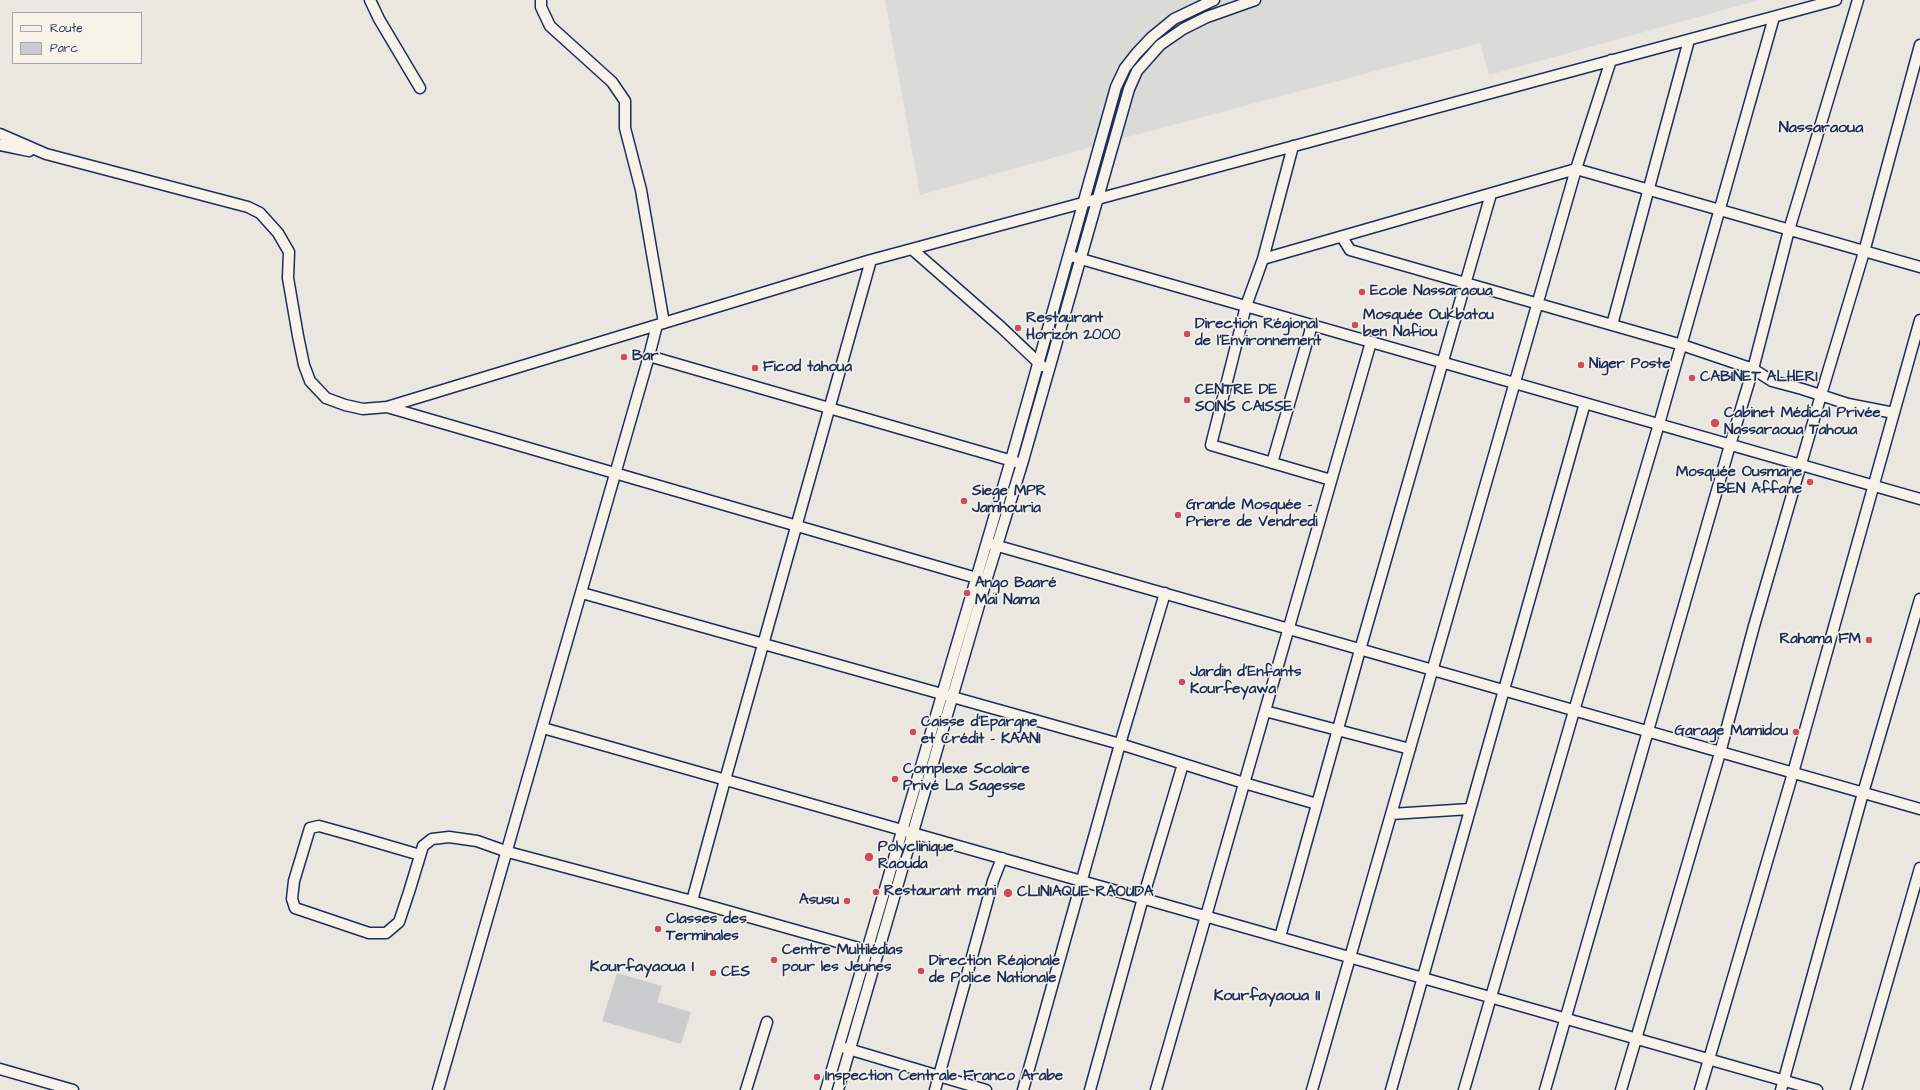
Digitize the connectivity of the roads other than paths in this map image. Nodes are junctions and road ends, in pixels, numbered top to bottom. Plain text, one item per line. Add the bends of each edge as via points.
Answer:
1 (370, 0) edge
2 (541, 0) edge
3 (1214, 0) edge
4 (1255, 0) edge
5 (1836, 0) edge
6 (1858, 0) edge
7 (1774, 17) junction
8 (1689, 40) junction
9 (1920, 45) edge
10 (1611, 60) junction
11 (420, 88) dead end
12 (0, 134) edge
13 (0, 145) edge
14 (1293, 146) junction
15 (46, 154) junction
16 (1576, 169) junction
17 (1648, 190) junction
18 (1491, 194) junction
19 (1097, 198) junction
20 (1083, 202) junction
21 (1719, 210) junction
22 (1789, 230) junction
23 (1342, 237) junction
24 (913, 250) junction
25 (1864, 252) junction
26 (1069, 255) junction
27 (1080, 259) junction
28 (1263, 259) junction
29 (871, 260) junction
30 (1920, 268) edge
31 (1466, 284) junction
32 (1537, 304) junction
33 (1246, 306) junction
34 (1920, 320) edge
35 (661, 324) junction
36 (1312, 325) junction
37 (1612, 325) junction
38 (1371, 342) junction
39 (1682, 345) junction
40 (649, 356) junction
41 (1037, 362) junction
42 (1444, 363) junction
43 (1753, 369) junction
44 (1047, 372) junction
45 (1515, 383) junction
46 (1821, 395) junction
47 (1585, 403) junction
48 (387, 407) junction
49 (829, 409) junction
50 (1894, 413) junction
51 (1659, 424) junction
52 (1730, 445) junction
53 (1010, 460) junction
54 (1272, 463) junction
55 (1022, 464) junction
56 (1801, 465) junction
57 (616, 474) junction
58 (1331, 480) junction
59 (1874, 486) junction
60 (1920, 499) edge
61 (796, 526) junction
62 (985, 542) junction
63 (997, 546) junction
64 (975, 578) junction
65 (986, 581) junction
66 (582, 593) junction
67 (1165, 594) junction
68 (1920, 599) edge
69 (1288, 629) junction
70 (763, 644) junction
71 (1360, 650) junction
72 (1432, 670) junction
73 (1504, 691) junction
74 (942, 695) junction
75 (952, 698) junction
76 (1265, 711) junction
77 (1574, 711) junction
78 (543, 728) junction
79 (1338, 731) junction
80 (1647, 732) junction
81 (1120, 744) junction
82 (1410, 749) junction
83 (1720, 753) junction
84 (923, 757) junction
85 (934, 760) junction
86 (1183, 764) junction
87 (1793, 774) junction
88 (725, 780) junction
89 (1244, 783) junction
90 (1864, 792) junction
91 (1317, 804) junction
92 (1470, 809) junction
93 (1920, 810) edge
94 (1391, 814) junction
95 (902, 830) junction
96 (913, 833) junction
97 (508, 852) junction
98 (420, 855) dead end
99 (1002, 858) junction
100 (1920, 868) edge
101 (1082, 881) junction
102 (1143, 898) junction
103 (692, 901) junction
104 (1206, 916) junction
105 (1280, 937) junction
106 (867, 951) junction
107 (878, 954) junction
108 (1350, 957) junction
109 (1423, 978) junction
110 (1491, 997) junction
111 (1565, 1018) junction
112 (766, 1022) dead end
113 (1637, 1039) junction
114 (839, 1046) junction
115 (850, 1050) junction
116 (1709, 1059) junction
117 (0, 1069) edge
118 (939, 1076) junction
119 (1782, 1085) edge
120 (55, 1088) edge
121 (73, 1090) edge
122 (438, 1090) edge
123 (746, 1090) edge
124 (826, 1090) edge
125 (838, 1090) edge
126 (935, 1090) edge
127 (986, 1090) edge
128 (1023, 1090) edge
129 (1090, 1090) edge
130 (1156, 1090) edge
131 (1312, 1090) edge
132 (1391, 1090) edge
133 (1464, 1090) edge
134 (1545, 1090) edge
135 (1621, 1090) edge
136 (1700, 1090) edge
137 (1817, 1090) edge
138 (1856, 1090) edge

1 - 11 street
2 - 35 street via 541,7 550,26 612,82 625,101 625,128 641,190
3 - 20 street via 1174,18 1141,48 1126,68 1116,87
4 - 19 street via 1207,17 1183,29 1147,58 1137,71 1129,89
5 - 7 street
6 - 22 street
7 - 8 street
7 - 21 street
8 - 10 street
8 - 17 street
9 - 25 street
10 - 14 street
10 - 16 street
12 - 15 street
13 - 15 street
14 - 19 street
14 - 28 street
15 - 48 street via 248,207 260,213 278,233 289,252 288,278 300,344 310,381 326,398 345,406 363,409
16 - 17 street
16 - 18 street
16 - 32 street
17 - 21 street
17 - 37 street
18 - 23 street
18 - 31 street
19 - 20 street
19 - 27 street
20 - 24 street
20 - 26 street
21 - 22 street
21 - 39 street
22 - 25 street
22 - 43 street
23 - 28 street
23 - 31 street via 1350,250
24 - 29 street
24 - 41 street
25 - 30 street
25 - 46 street
26 - 27 street
26 - 41 street
27 - 33 street
27 - 44 street
28 - 33 street
29 - 35 street
29 - 49 street
31 - 32 street
31 - 42 street
32 - 37 street
32 - 45 street
33 - 36 street
33 - 54 street via 1211,445
34 - 50 street
35 - 40 street
35 - 48 street
36 - 38 street
36 - 54 street
37 - 39 street
38 - 42 street
38 - 58 street
39 - 43 street
39 - 51 street
40 - 49 street
40 - 57 street
41 - 44 street
41 - 53 street
42 - 45 street
42 - 71 street
43 - 46 street via 1772,381
43 - 52 street
44 - 55 street
45 - 47 street
45 - 72 street
46 - 50 street via 1848,404
46 - 56 street
47 - 51 street
47 - 73 street
48 - 57 street
49 - 53 street
49 - 61 street
50 - 59 street
51 - 52 street
51 - 77 street
52 - 56 street
52 - 80 street
53 - 55 street
53 - 62 street
54 - 58 street
55 - 63 street
56 - 59 street
56 - 83 street
57 - 61 street
57 - 66 street
58 - 69 street
59 - 60 street
59 - 87 street
61 - 64 street
61 - 70 street
62 - 63 street
62 - 64 street
63 - 65 street
63 - 67 street
64 - 65 street
64 - 74 street
65 - 75 street
66 - 70 street
66 - 78 street
67 - 69 street
67 - 81 street
68 - 90 street
69 - 71 street
69 - 76 street
70 - 74 street
70 - 88 street
71 - 72 street
71 - 79 street
72 - 73 street
72 - 82 street
73 - 77 street
73 - 92 street
74 - 75 street
74 - 84 street
75 - 81 street
75 - 85 street
76 - 79 street
76 - 89 street
77 - 80 street
77 - 110 street
78 - 88 street
78 - 97 street
79 - 82 street
79 - 91 street
80 - 83 street
80 - 111 street
81 - 86 street
81 - 101 street
82 - 94 street
83 - 87 street
83 - 113 street
84 - 85 street
84 - 95 street
85 - 96 street
86 - 89 street
86 - 102 street
87 - 90 street
87 - 116 street
88 - 95 street
88 - 103 street
89 - 91 street
89 - 104 street
90 - 93 street
90 - 119 street
91 - 105 street
92 - 94 street
92 - 109 street
94 - 108 street
95 - 96 street
95 - 106 street
96 - 99 street
96 - 107 street
97 - 98 street via 477,841 449,837 432,839 423,846 399,922 386,933 369,933 295,908 292,900 294,881 310,828 319,826
97 - 103 street
97 - 122 street
99 - 101 street
99 - 118 street via 993,881
100 - 138 street
101 - 102 street
101 - 128 street
102 - 104 street
102 - 129 street
103 - 106 street
104 - 105 street
104 - 130 street
105 - 108 street
106 - 107 street
106 - 114 street
107 - 115 street
108 - 109 street
108 - 131 street
109 - 110 street
109 - 132 street
110 - 111 street
110 - 133 street
111 - 113 street
111 - 134 street
112 - 123 street
113 - 116 street
113 - 135 street
114 - 115 street
114 - 124 street
115 - 118 street
115 - 125 street
116 - 119 street
116 - 136 street
117 - 120 street
118 - 126 street
118 - 127 street
119 - 137 street
120 - 121 street

